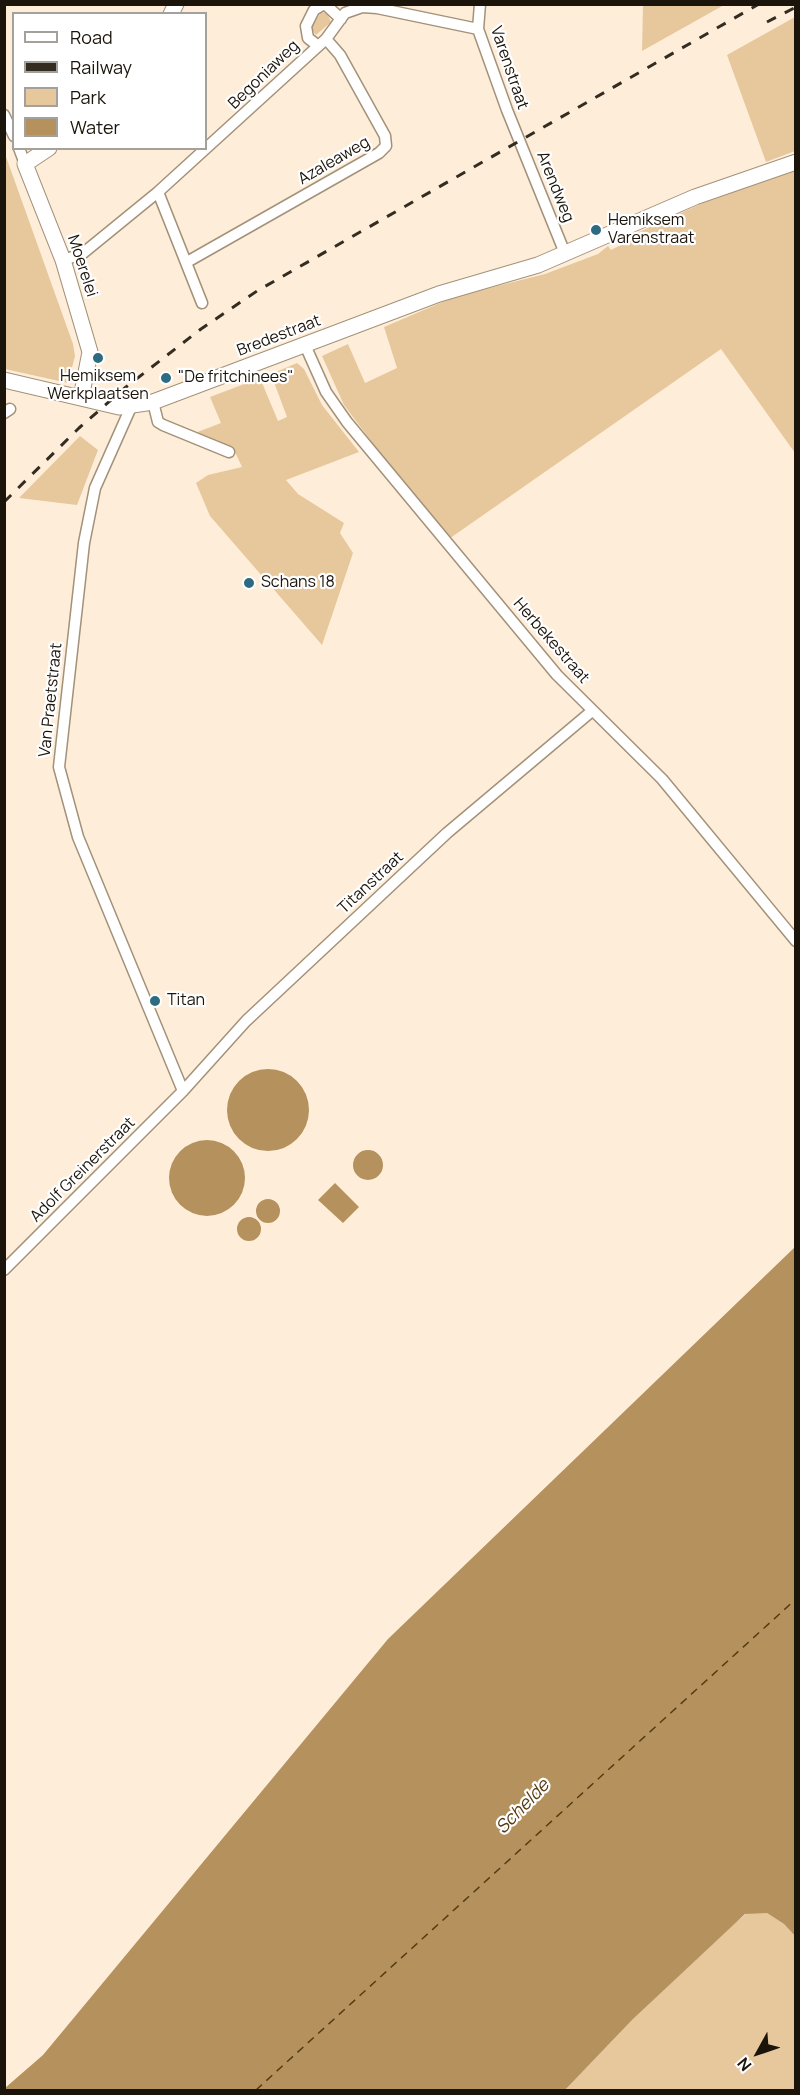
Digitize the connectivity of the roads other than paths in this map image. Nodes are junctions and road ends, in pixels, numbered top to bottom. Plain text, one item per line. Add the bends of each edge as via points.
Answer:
1 (324, 4) edge
2 (480, 4) edge
3 (364, 6) edge
4 (345, 12) edge
5 (477, 29) junction
6 (321, 42) junction
7 (4, 115) edge
8 (12, 132) edge
9 (520, 140) joint
10 (207, 147) edge
11 (20, 150) edge
12 (46, 150) edge
13 (204, 150) edge
14 (795, 162) edge
15 (25, 164) junction
16 (158, 192) junction
17 (695, 197) junction
18 (562, 246) junction
19 (63, 260) junction
20 (187, 262) junction
21 (439, 294) junction
22 (202, 303) dead end
23 (305, 345) junction
24 (4, 380) edge
25 (81, 398) junction
26 (153, 402) junction
27 (131, 407) junction
28 (229, 453) dead end
29 (592, 711) junction
30 (795, 941) edge
31 (183, 1091) junction
32 (4, 1270) edge

1 - 4 street
1 - 6 street via 314,10 306,26 308,38
2 - 5 street, Varenstraat
3 - 4 street
3 - 5 street
4 - 6 street, Begoniaweg
5 - 9 street, Varenstraat
6 - 10 street, Begoniaweg
6 - 20 street, Azaleaweg via 340,56 385,136 386,146
7 - 8 street
9 - 18 street, Arendweg
11 - 15 street, Moerelei
12 - 15 main road
13 - 16 street, Begoniaweg
14 - 17 main road, Bredestraat
15 - 19 main road, Moerelei
16 - 19 street, Begoniaweg via 82,254
16 - 20 street
17 - 18 main road, Bredestraat
17 - 21 main road, Bredestraat via 538,265
18 - 21 main road, Bredestraat
19 - 25 main road, Moerelei via 90,352
20 - 22 street
21 - 23 main road, Bredestraat
23 - 26 main road, Bredestraat
23 - 29 street, Herbekestraat via 335,406 557,675
24 - 25 main road
25 - 27 main road
26 - 27 main road, Bredestraat
26 - 28 street via 158,422
27 - 31 street, Van Praetstraat via 95,488 84,543 59,767 78,837
29 - 30 street, Herbekestraat via 662,779
29 - 31 street, Titanstraat via 447,833 356,917 246,1021
31 - 32 street, Adolf Greinerstraat

